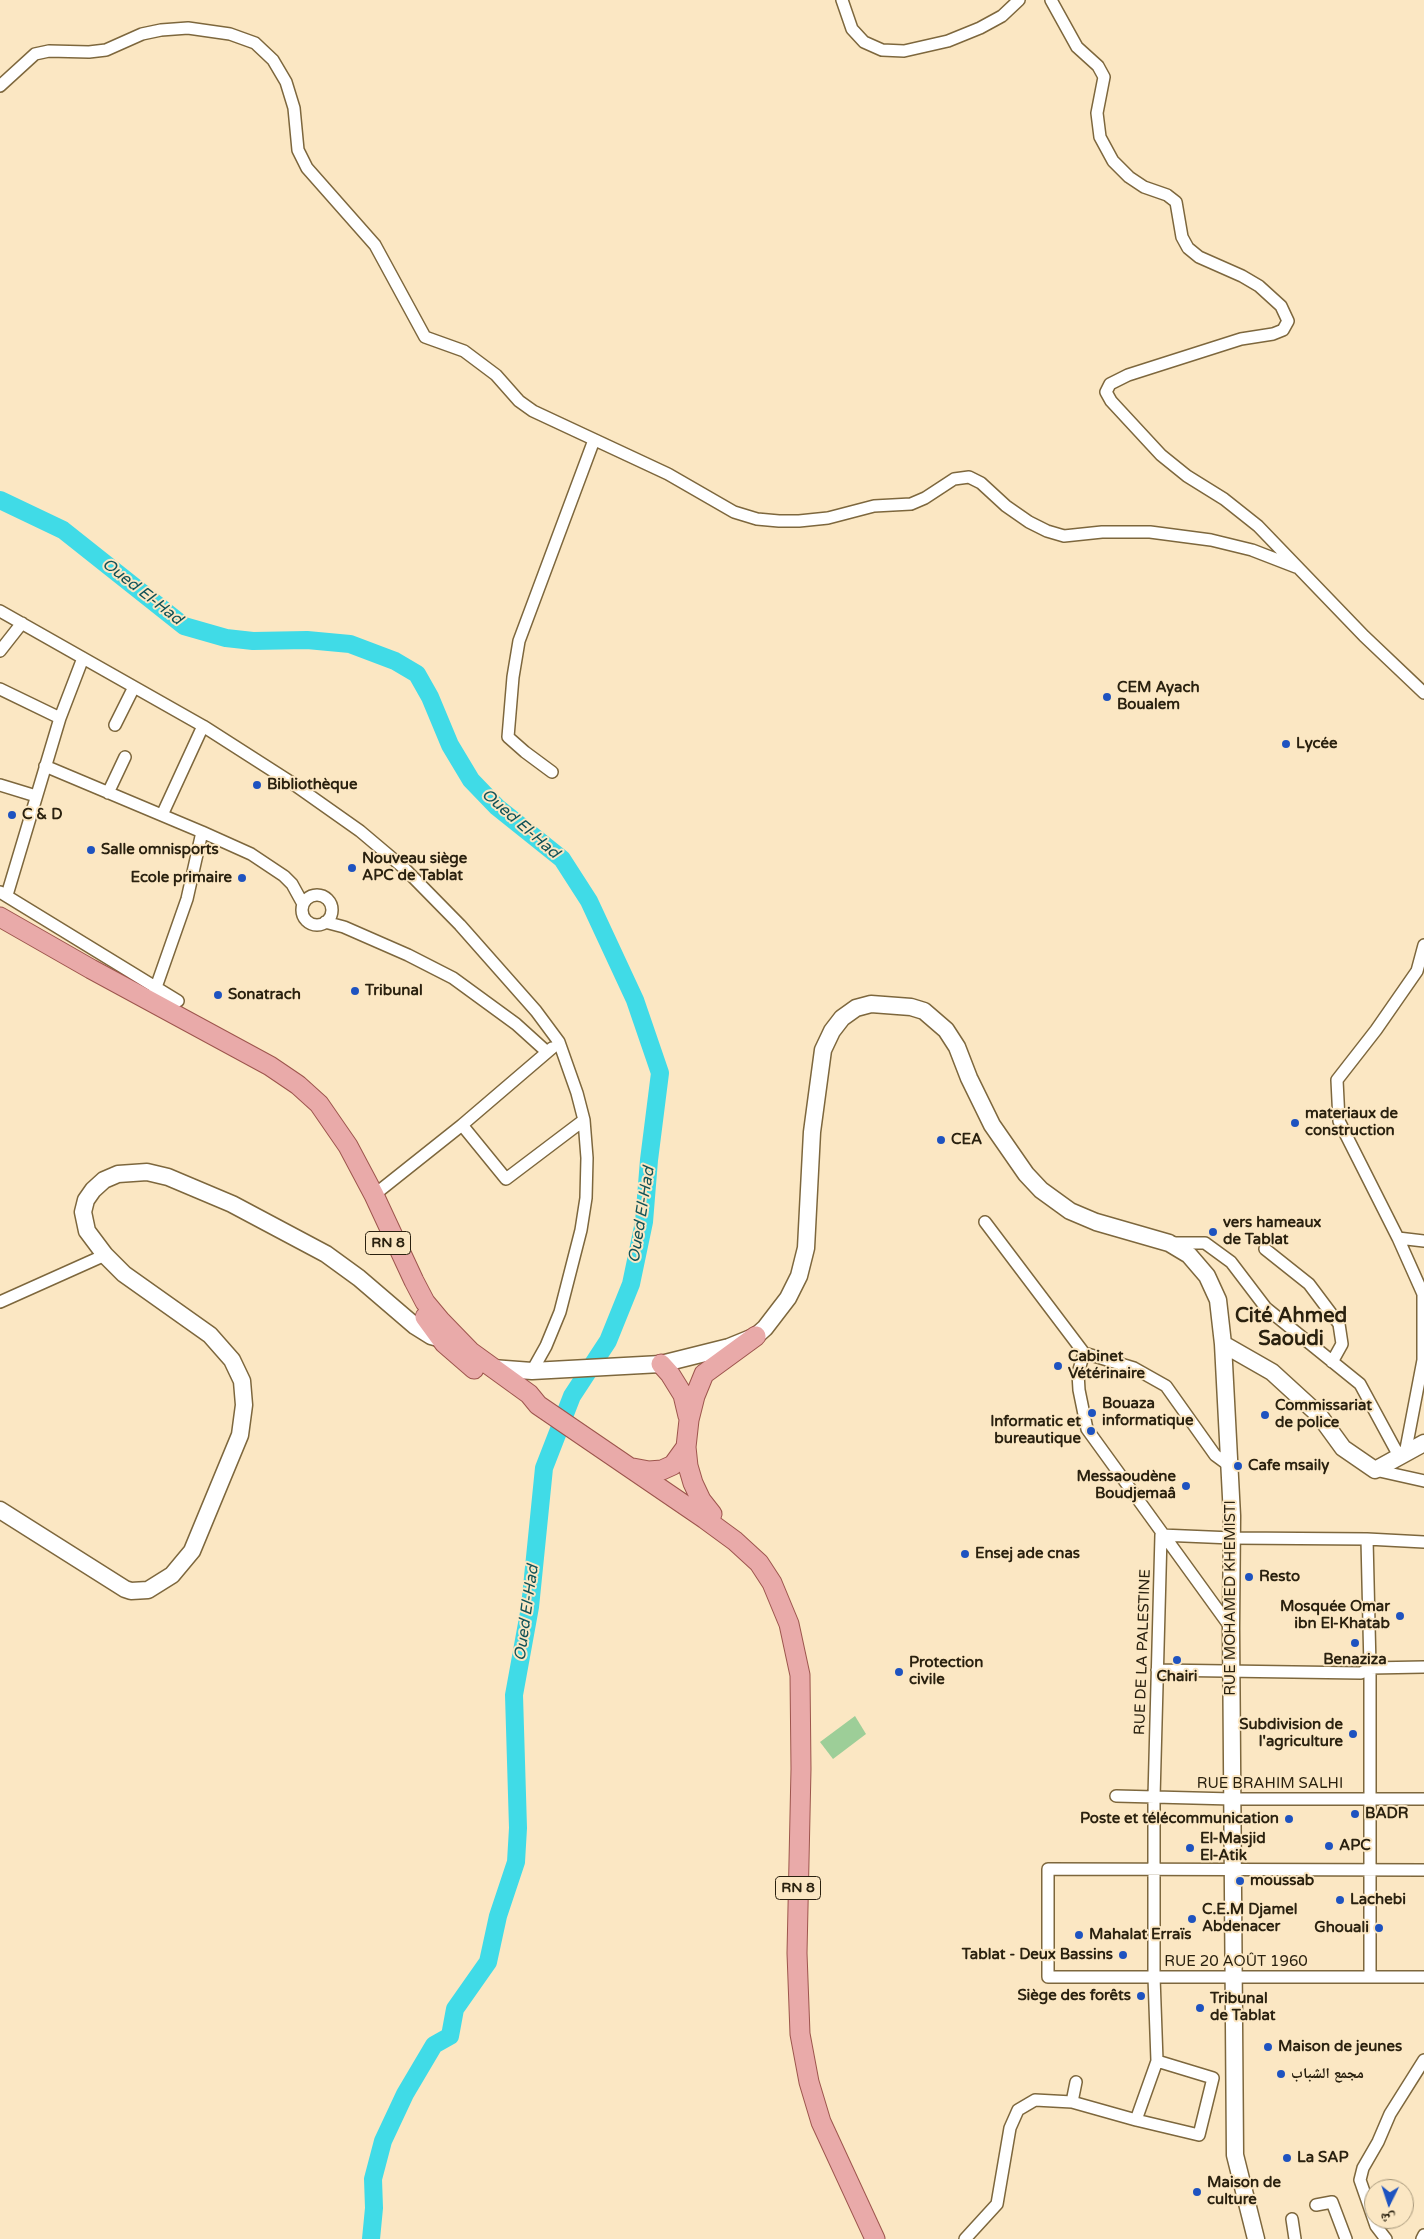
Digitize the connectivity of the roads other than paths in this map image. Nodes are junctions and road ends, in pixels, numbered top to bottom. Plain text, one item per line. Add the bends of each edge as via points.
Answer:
1 (842, 0) edge
2 (1019, 0) edge
3 (1051, 0) edge
4 (0, 86) edge
5 (594, 440) junction
6 (1296, 567) junction
7 (0, 611) edge
8 (22, 623) junction
9 (0, 651) edge
10 (83, 658) junction
11 (134, 687) junction
12 (0, 689) edge
13 (1424, 693) edge
14 (60, 718) junction
15 (115, 726) dead end
16 (203, 726) junction
17 (125, 757) dead end
18 (45, 766) junction
19 (552, 772) dead end
20 (0, 785) edge
21 (108, 792) junction
22 (36, 796) junction
23 (162, 815) junction
24 (202, 832) junction
25 (292, 884) junction
26 (3, 893) edge
27 (315, 896) junction
28 (303, 904) junction
29 (0, 917) edge
30 (328, 918) junction
31 (1424, 945) edge
32 (153, 995) junction
33 (178, 1001) dead end
34 (559, 1042) junction
35 (547, 1052) junction
36 (257, 1060) junction
37 (584, 1120) junction
38 (462, 1125) junction
39 (374, 1196) junction
40 (985, 1222) dead end
41 (1398, 1238) junction
42 (1424, 1241) edge
43 (1170, 1243) junction
44 (1265, 1249) dead end
45 (105, 1255) junction
46 (0, 1302) edge
47 (756, 1336) junction
48 (440, 1339) junction
49 (461, 1341) junction
50 (1223, 1344) junction
51 (1084, 1353) junction
52 (1332, 1362) junction
53 (661, 1364) junction
54 (492, 1368) junction
55 (556, 1370) junction
56 (532, 1371) junction
57 (532, 1399) junction
58 (689, 1420) junction
59 (1424, 1443) edge
60 (686, 1447) junction
61 (602, 1449) junction
62 (1402, 1455) junction
63 (628, 1466) junction
64 (1230, 1466) junction
65 (1375, 1470) junction
66 (655, 1472) junction
67 (1424, 1480) edge
68 (0, 1510) edge
69 (712, 1514) junction
70 (1162, 1535) junction
71 (1232, 1538) junction
72 (1367, 1539) junction
73 (736, 1541) junction
74 (1424, 1542) edge
75 (1231, 1628) junction
76 (1424, 1667) edge
77 (1370, 1668) junction
78 (1157, 1670) junction
79 (1232, 1670) junction
80 (1116, 1796) dead end
81 (1154, 1797) junction
82 (1232, 1799) junction
83 (1370, 1799) junction
84 (1424, 1799) edge
85 (1156, 1869) junction
86 (1232, 1869) junction
87 (1370, 1870) junction
88 (1424, 1870) edge
89 (1154, 1977) junction
90 (1234, 1977) junction
91 (1370, 1977) junction
92 (1424, 1977) edge
93 (1424, 2060) edge
94 (1157, 2061) junction
95 (1213, 2078) junction
96 (1076, 2082) dead end
97 (1233, 2082) junction
98 (1072, 2102) junction
99 (1136, 2120) junction
100 (1316, 2204) dead end
101 (1292, 2219) dead end
102 (1424, 2236) edge
103 (875, 2239) edge
104 (965, 2239) edge
105 (1256, 2239) edge
106 (1295, 2239) edge
107 (1346, 2239) edge
108 (1386, 2239) edge
109 (1422, 2239) edge

1 - 2 street via 852,29 864,42 882,50 904,51 948,41 980,28 1002,16
3 - 6 street via 1077,47 1104,76 1096,113 1100,137 1113,161 1136,182 1176,202 1182,237 1188,248 1199,257 1259,286 1281,306 1288,321 1283,330 1273,334 1241,339 1128,375 1110,384 1106,392 1161,455 1258,526
4 - 5 street via 35,54 106,50 142,34 161,30 188,28 230,34 255,43 273,60 286,82 294,108 298,150 306,168 375,245 425,337 464,351 496,374 519,401 533,411
5 - 6 street via 668,474 734,512 757,519 799,521 828,518 874,506 911,504 954,478 969,477 981,482 1006,506 1047,532 1064,536 1150,532 1211,540 1252,550
5 - 19 street via 518,641 511,690 508,737
6 - 13 street
7 - 8 street
8 - 9 street
8 - 10 street
10 - 11 street
10 - 14 street
11 - 15 street
11 - 16 street
12 - 14 street
14 - 18 street
16 - 23 street
16 - 34 street via 314,798 405,869 460,925
17 - 21 street
18 - 21 street
18 - 22 street
20 - 22 street
21 - 23 street
22 - 26 street
23 - 24 street
24 - 25 street via 263,861
24 - 32 street via 187,899
25 - 27 street
25 - 28 street
26 - 32 street
27 - 28 street
27 - 30 street via 328,900
28 - 30 street via 302,914 307,922 316,925
29 - 32 main road, RN 8
30 - 35 street via 416,958 466,986
31 - 41 street via 1417,971 1337,1080 1338,1122
32 - 33 street
32 - 36 main road, RN 8
34 - 35 street
34 - 37 street via 578,1093
35 - 38 street
36 - 39 main road, RN 8 via 288,1078 319,1104 348,1146
36 - 48 main road, RN 8 via 299,1094 332,1131 364,1190 409,1291
37 - 38 street via 506,1179
37 - 56 street via 587,1158 582,1230 560,1312
38 - 39 street
39 - 49 main road, RN 8 via 425,1302
40 - 51 street
41 - 42 street
41 - 62 street via 1423,1294 1422,1360
43 - 47 main road, RUE MOHAMED KHEMISTI via 1096,1222 1070,1211 1041,1190 992,1125 946,1030 924,1011 871,1004 856,1008 842,1018 823,1050 812,1132 806,1248 788,1298
43 - 50 main road, RUE MOHAMED KHEMISTI via 1189,1255 1207,1276 1218,1300
43 - 52 street via 1205,1243 1231,1262 1266,1308
44 - 52 street via 1308,1284 1339,1324 1342,1344
45 - 46 street
45 - 48 main road via 84,1223 84,1206 93,1190 118,1174 148,1172 168,1177 232,1204 301,1240 359,1278 415,1326
45 - 68 main road via 136,1284 210,1335 232,1360 242,1380 244,1405 240,1435 205,1521 192,1550 172,1575 148,1590 131,1591
47 - 53 main road via 708,1354
47 - 58 main road via 704,1374 698,1383
48 - 49 main road
48 - 57 main road, RN 8 via 463,1362 509,1393 529,1403
49 - 54 main road, RN 8
50 - 64 main road, RUE MOHAMED KHEMISTI
50 - 65 main road via 1272,1372 1319,1415 1343,1448
51 - 64 street via 1134,1368 1166,1386 1215,1455
51 - 70 street via 1078,1373 1087,1429
52 - 62 street via 1360,1384
53 - 55 main road
53 - 58 main road via 683,1395
54 - 56 main road
54 - 57 main road, RN 8
55 - 56 main road
55 - 57 main road via 534,1379
57 - 61 main road, RN 8
58 - 60 main road
59 - 62 main road
60 - 66 main road via 673,1465
60 - 69 main road via 693,1483
61 - 63 main road, RN 8
61 - 66 main road, RN 8
62 - 65 main road
63 - 66 main road
63 - 73 main road, RN 8
64 - 71 main road, RUE MOHAMED KHEMISTI
65 - 67 street
66 - 69 main road, RN 8
69 - 73 main road, RN 8
70 - 71 street
70 - 75 street
70 - 78 street, RUE DE LA PALESTINE
71 - 72 street
71 - 75 main road, RUE MOHAMED KHEMISTI
72 - 74 street
72 - 77 street
73 - 103 main road, RN 8 via 759,1563 772,1582 789,1624 800,1675 797,1953 800,2034 808,2082 821,2122
75 - 79 main road, RUE MOHAMED KHEMISTI
76 - 77 street
77 - 79 street via 1362,1673
77 - 83 street
78 - 79 street
78 - 81 street, RUE DE LA PALESTINE
79 - 82 main road, RUE MOHAMED KHEMISTI
80 - 81 street, RUE BRAHIM SALHI
81 - 82 street, RUE BRAHIM SALHI
81 - 85 street, RUE DE LA PALESTINE
82 - 83 street, RUE BRAHIM SALHI
82 - 86 main road, RUE MOHAMED KHEMISTI
83 - 84 street, RUE BRAHIM SALHI
83 - 87 street
85 - 86 street
85 - 89 street, RUE DE LA PALESTINE
85 - 89 street, RUE 20 AOÛT 1960 via 1048,1869 1048,1977
86 - 87 street
86 - 90 main road, RUE MOHAMED KHEMISTI
87 - 88 street
87 - 91 street
89 - 90 street, RUE 20 AOÛT 1960
89 - 94 street, RUE DE LA PALESTINE
90 - 91 street, RUE 20 AOÛT 1960
90 - 97 main road, RUE MOHAMED KHEMISTI
91 - 92 street, RUE 20 AOÛT 1960
93 - 108 street via 1390,2114 1360,2180 1376,2226
94 - 95 street
94 - 99 street
95 - 97 street
95 - 99 street via 1199,2135
96 - 98 street
97 - 105 main road, RUE MOHAMED KHEMISTI via 1235,2155
98 - 99 street
98 - 104 street via 1035,2100 1018,2110 1010,2128 997,2204
100 - 107 street via 1332,2202
101 - 106 street
102 - 109 street

